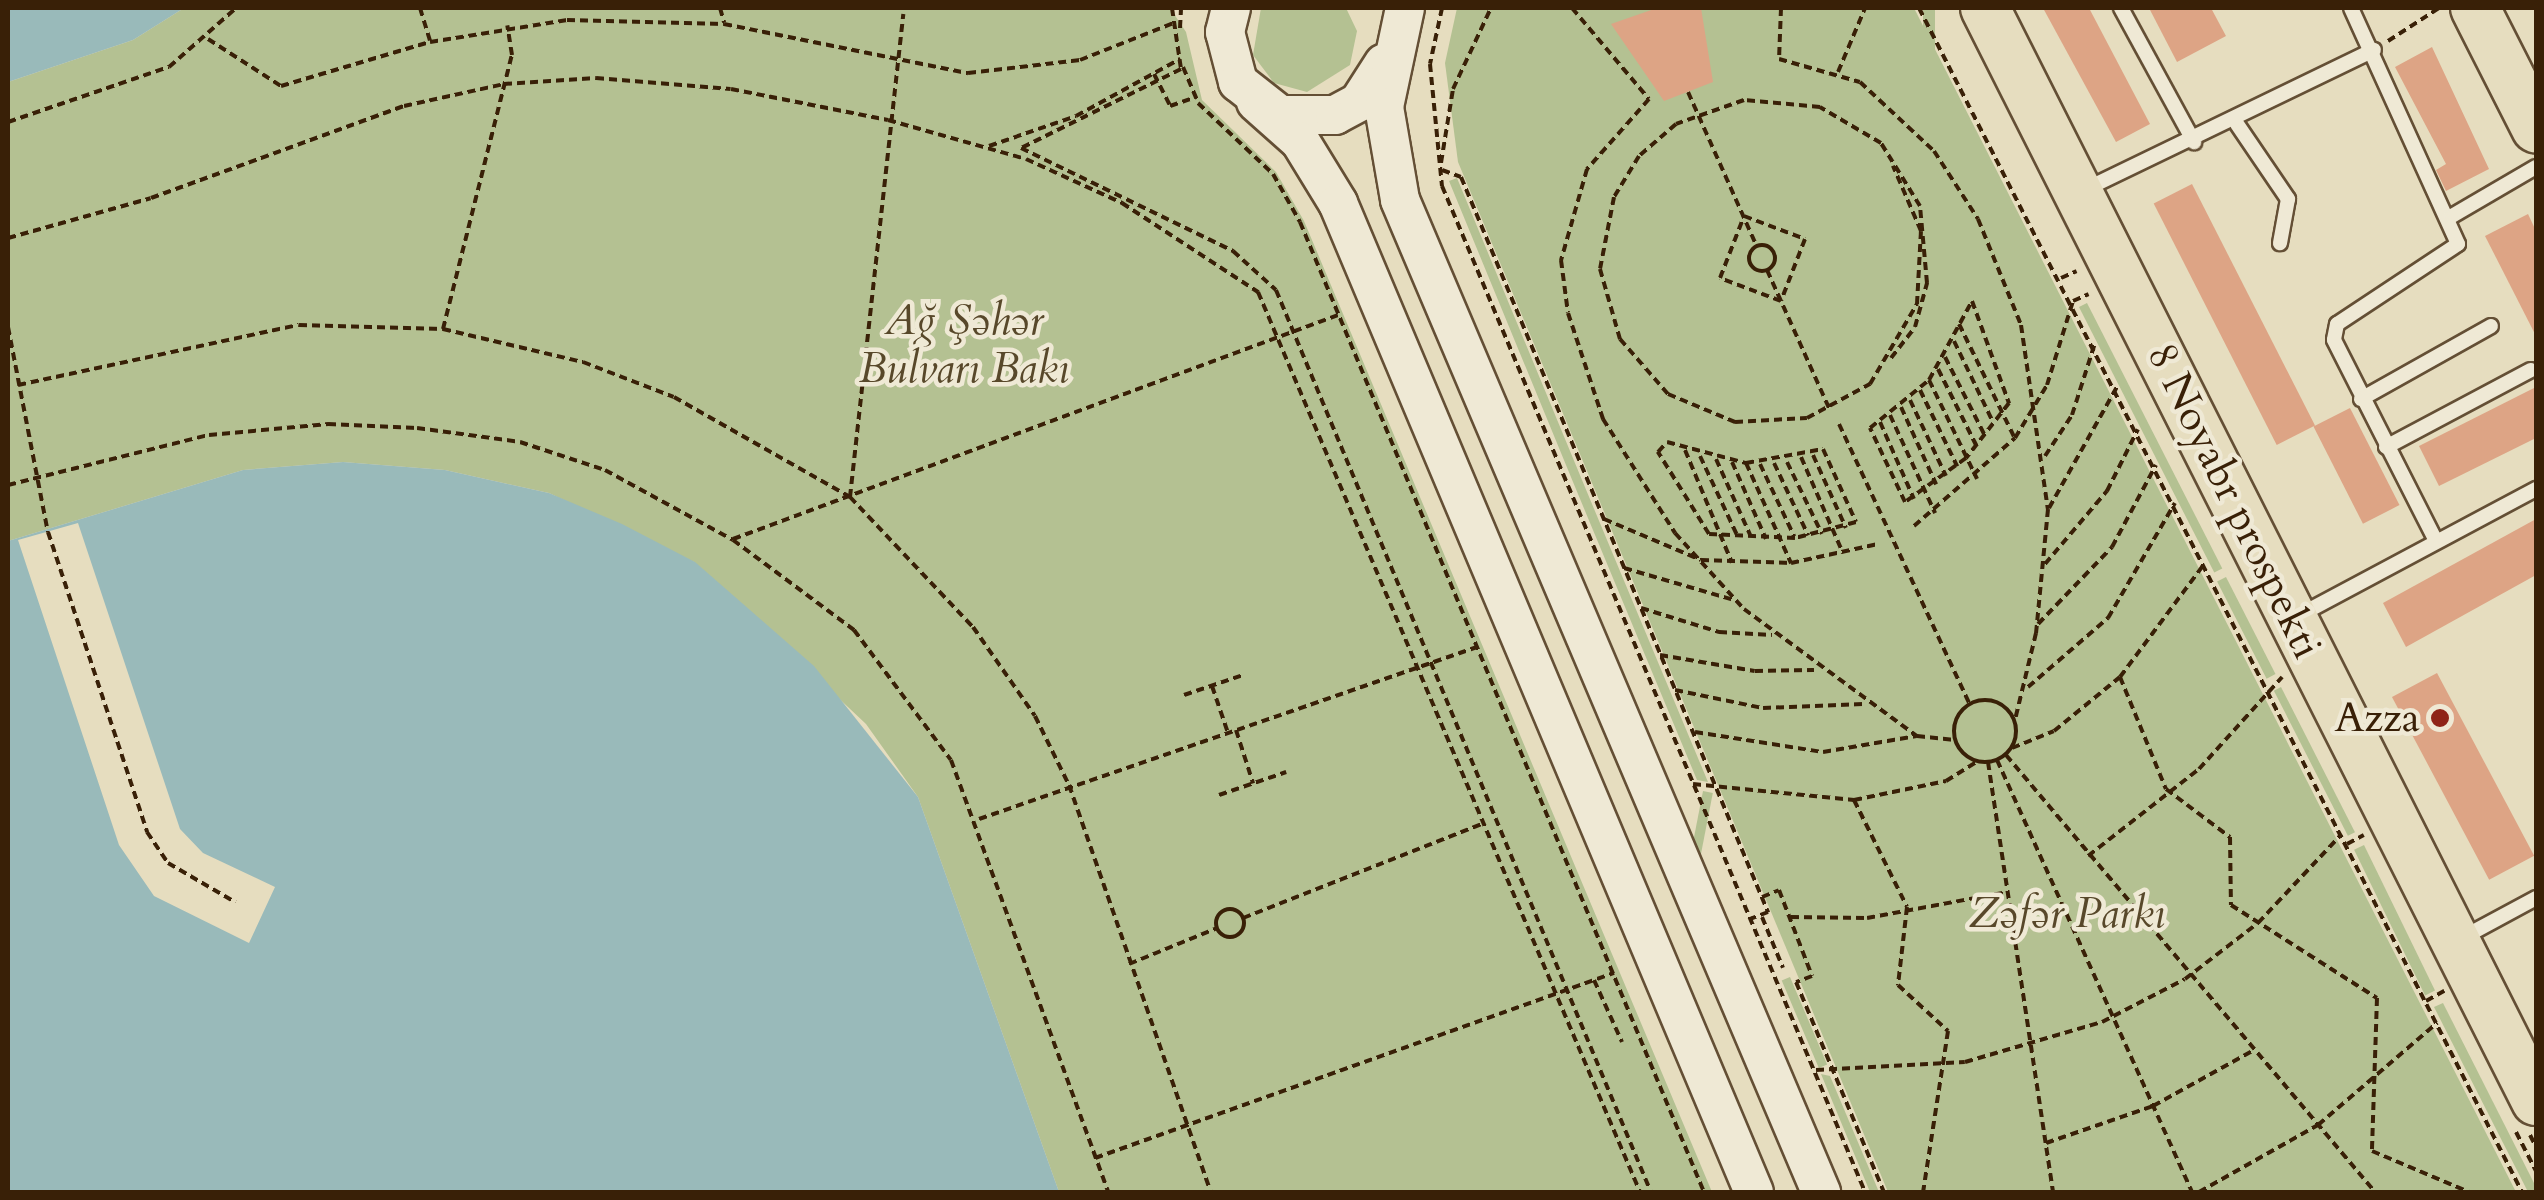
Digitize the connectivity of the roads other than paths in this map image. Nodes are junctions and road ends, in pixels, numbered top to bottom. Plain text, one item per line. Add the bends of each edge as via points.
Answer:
1 (1231, 8) edge
2 (1382, 8) edge
3 (1405, 8) edge
4 (1986, 8) edge
5 (2120, 8) edge
6 (2351, 8) edge
7 (2475, 8) edge
8 (2374, 50) junction
9 (1388, 55) junction
10 (1256, 102) junction
11 (2237, 124) junction
12 (2536, 128) edge
13 (2194, 142) junction
14 (2536, 167) edge
15 (2079, 192) junction
16 (2452, 216) junction
17 (2280, 242) dead end
18 (2491, 326) dead end
19 (2531, 370) dead end
20 (2361, 400) junction
21 (2386, 448) junction
22 (2536, 489) edge
23 (2436, 541) junction
24 (2292, 618) junction
25 (2536, 898) edge
26 (2455, 942) junction
27 (2536, 1101) edge
28 (1754, 1192) edge
29 (1821, 1192) edge

1 - 10 main road via 1228,58
2 - 9 main road
3 - 9 main road
4 - 15 highway, 8 Noyabr prospekti
5 - 13 lane
6 - 8 lane
7 - 12 highway
8 - 11 lane
8 - 16 lane
9 - 10 main road via 1377,81 1335,116 1307,120
9 - 29 main road via 1384,107 1400,200
10 - 28 main road via 1300,141 1338,203
11 - 13 lane
11 - 17 lane via 2284,189
13 - 15 lane
14 - 16 lane
15 - 24 highway, 8 Noyabr prospekti
16 - 20 lane via 2456,252 2337,324 2334,340
18 - 20 lane
19 - 21 lane
20 - 21 lane
21 - 23 lane
22 - 23 lane
23 - 24 lane
24 - 26 highway, 8 Noyabr prospekti
25 - 26 lane
26 - 27 highway, 8 Noyabr prospekti

